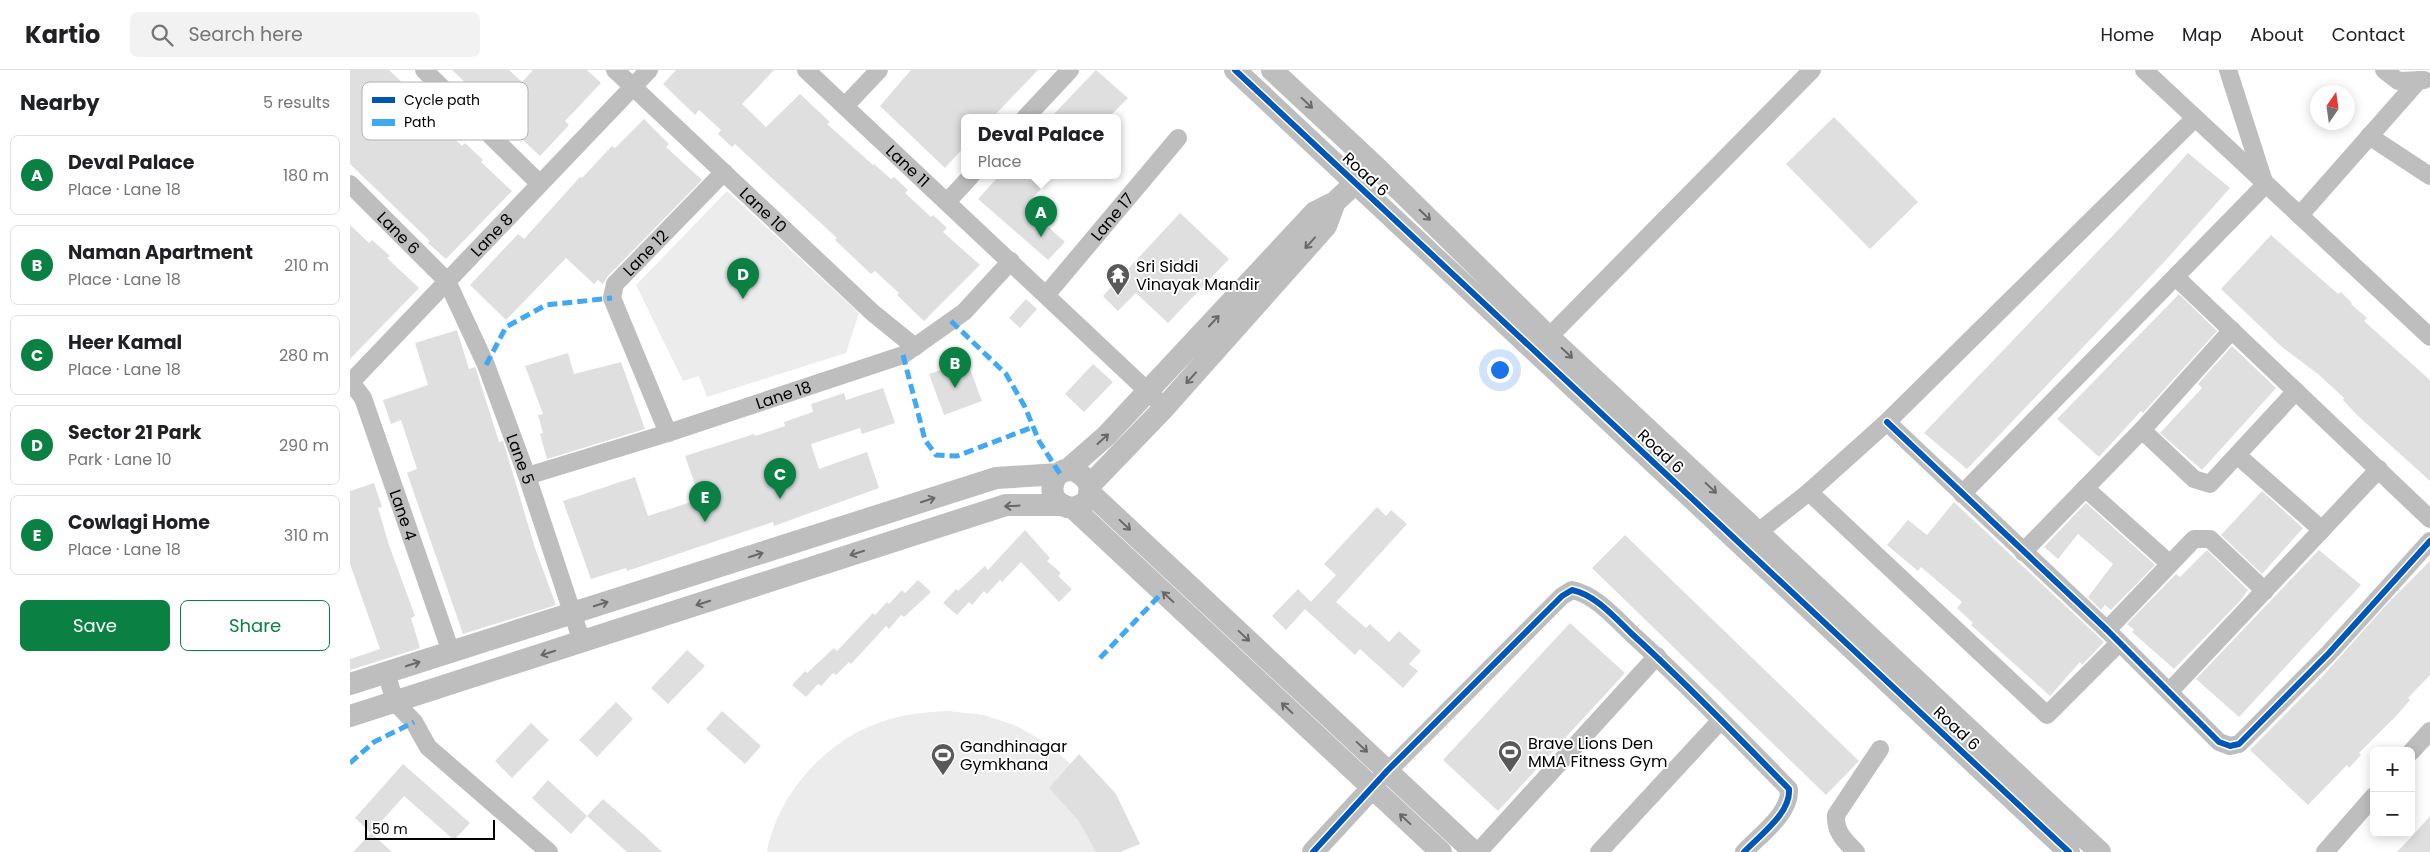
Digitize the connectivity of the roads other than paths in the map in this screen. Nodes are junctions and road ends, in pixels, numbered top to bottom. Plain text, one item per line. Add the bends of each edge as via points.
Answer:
1 (424, 70) edge
2 (616, 70) edge
3 (649, 70) edge
4 (806, 70) edge
5 (879, 70) edge
6 (1070, 70) edge
7 (1234, 70) edge
8 (1272, 70) edge
9 (1812, 70) edge
10 (2144, 70) edge
11 (2228, 70) edge
12 (2384, 70) edge
13 (2424, 80) edge
14 (436, 82) edge
15 (633, 87) junction
16 (845, 106) junction
17 (1029, 114) edge
18 (2196, 118) junction
19 (2369, 136) junction
20 (1178, 138) dead end
21 (495, 140) edge
22 (1374, 165) junction
23 (724, 172) junction
24 (2429, 173) edge
25 (968, 179) edge
26 (1356, 183) junction
27 (350, 184) edge
28 (540, 184) junction
29 (2265, 185) junction
30 (947, 202) junction
31 (1335, 202) junction
32 (2300, 215) junction
33 (1011, 261) junction
34 (2177, 275) junction
35 (447, 281) junction
36 (1047, 294) junction
37 (2232, 330) junction
38 (2430, 337) edge
39 (1542, 344) junction
40 (915, 347) junction
41 (350, 382) edge
42 (2296, 391) junction
43 (1148, 393) junction
44 (1165, 406) junction
45 (1887, 422) junction
46 (2142, 430) junction
47 (668, 433) junction
48 (2237, 455) junction
49 (2379, 469) junction
50 (1063, 473) junction
51 (527, 476) junction
52 (2085, 488) junction
53 (1090, 489) junction
54 (1810, 492) junction
55 (1962, 494) junction
56 (1067, 506) junction
57 (891, 512) junction
58 (2430, 518) edge
59 (2322, 530) junction
60 (1758, 532) junction
61 (902, 539) junction
62 (2430, 541) edge
63 (2023, 552) junction
64 (2170, 564) junction
65 (717, 567) junction
66 (2265, 591) junction
67 (726, 596) junction
68 (571, 614) junction
69 (2113, 637) junction
70 (582, 642) junction
71 (450, 652) junction
72 (1657, 656) junction
73 (386, 672) junction
74 (350, 684) edge
75 (2169, 692) junction
76 (395, 702) junction
77 (350, 716) edge
78 (1721, 720) junction
79 (2430, 731) edge
80 (2415, 748) edge
81 (1880, 750) dead end
82 (1387, 771) junction
83 (1372, 788) junction
84 (2370, 801) edge
85 (1840, 836) junction
86 (549, 852) edge
87 (1313, 852) edge
88 (1441, 852) edge
89 (1474, 852) edge
90 (1478, 852) edge
91 (1599, 852) edge
92 (1744, 852) edge
93 (1833, 852) edge
94 (1856, 852) edge
95 (2069, 852) edge
96 (2100, 852) edge
97 (2325, 852) edge

1 - 14 street
2 - 15 street, Lane 10
3 - 15 street
4 - 16 street, Lane 11
5 - 16 street
6 - 17 street
7 - 26 street, Road 6
8 -> 22 street, Road 6
9 - 39 street
10 - 18 street
11 - 29 street
12 - 13 street via 2398,81
13 - 19 street
15 - 23 street, Lane 10
15 - 28 street, Lane 8
16 - 30 street, Lane 11
18 - 29 street
18 - 45 street
19 - 24 street
19 - 32 street
20 - 36 street, Lane 17
21 - 28 street
22 - 26 street
22 -> 39 street, Road 6
23 - 40 street, Lane 10 via 873,313
23 - 47 street, Lane 12 via 615,284 613,291 612,298
25 - 30 street
26 - 31 street
26 - 39 street, Road 6
27 - 35 street, Lane 6
28 - 35 street, Lane 8
29 - 32 street
29 - 34 street
30 - 33 street, Lane 11
43 -> 31 street via 1314,212
31 -> 44 street via 1326,226
32 - 38 street
33 - 36 street, Lane 11
33 - 40 street, Lane 18 via 964,312
34 - 37 street
34 - 55 street
35 - 41 street, Lane 8
35 - 51 street, Lane 5 via 486,365
36 - 43 street, Lane 11
37 - 42 street
37 - 46 street
39 -> 60 street, Road 6
39 - 95 street, Road 6
40 - 47 street, Lane 18 via 903,355
41 - 71 street, Lane 4 via 363,398
42 - 48 street
42 - 49 street
43 - 44 street, Lane 11
50 -> 43 street via 1106,436
44 - 53 street
45 - 54 street
45 - 55 street
46 - 48 street via 2202,483 2210,484
46 - 52 street
47 - 51 street, Lane 18
48 - 59 street
49 - 58 street
49 - 59 street
50 - 53 street via 1078,472 1088,480
50 - 56 street via 1056,478 1052,490 1053,496
57 -> 50 street via 996,478
51 - 68 street, Lane 5
52 - 63 street
52 - 64 street
53 - 56 street via 1084,503
53 -> 82 street
54 - 60 street
54 - 69 street via 2047,715
55 - 63 street
56 -> 61 street via 1006,505
83 -> 56 street
57 - 61 street
65 -> 57 street
59 - 66 street
60 - 96 street, Road 6
61 -> 67 street
62 - 75 street via 2329,653 2239,744 2230,746 2219,742
63 - 69 street
64 - 66 street via 2194,539 2210,540
64 - 69 street
65 - 67 street
68 -> 65 street
66 - 75 street
67 -> 70 street
68 - 70 street, Lane 5
68 - 71 street
69 - 75 street
70 -> 76 street
73 -> 71 street
72 - 78 street
72 - 82 street via 1600,605 1583,593 1572,590 1562,596
72 - 90 street
73 - 74 street
73 - 76 street
76 - 77 street
76 - 86 street via 414,722 428,747
78 - 91 street
78 - 92 street via 1789,789 1790,799 1784,810
79 - 80 street
81 - 85 street via 1836,815
82 - 83 street
82 - 89 street
83 - 87 street
88 -> 83 street
84 - 97 street
85 - 93 street
85 - 94 street

